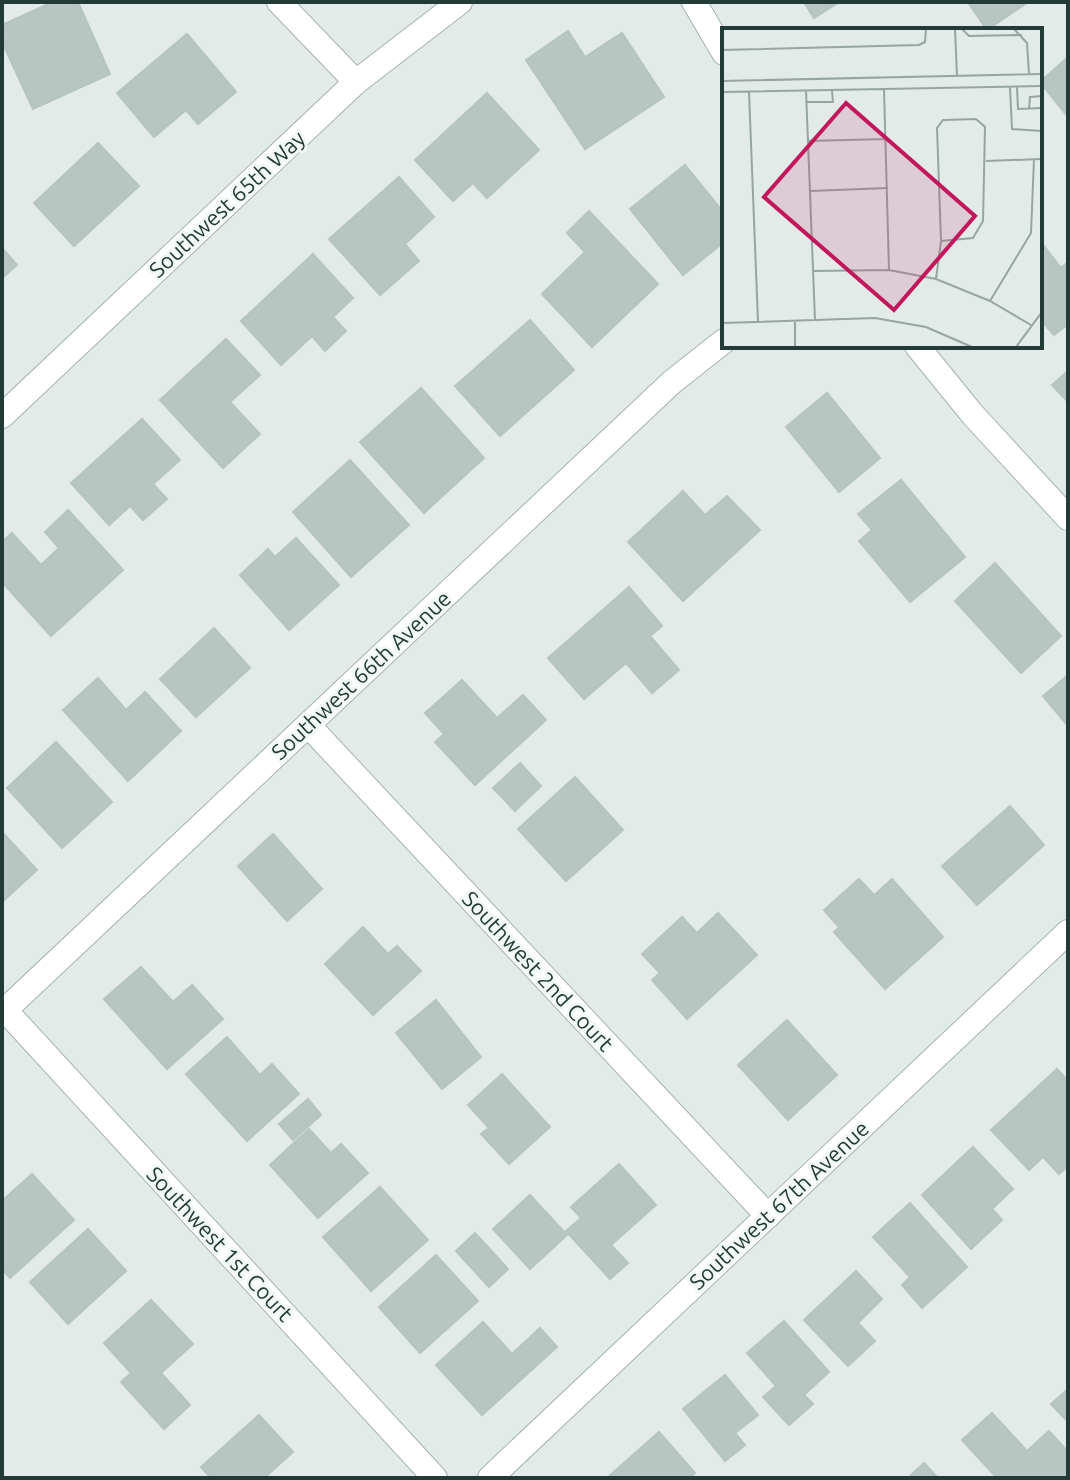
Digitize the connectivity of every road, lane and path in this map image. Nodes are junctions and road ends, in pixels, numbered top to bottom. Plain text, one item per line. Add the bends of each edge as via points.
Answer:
1 (279, 2) edge
2 (460, 2) edge
3 (694, 2) edge
4 (722, 50) edge
5 (356, 82) junction
6 (722, 343) edge
7 (919, 348) edge
8 (2, 416) edge
9 (1068, 518) edge
10 (308, 725) junction
11 (1068, 932) edge
12 (4, 1011) edge
13 (768, 1216) junction
14 (435, 1478) edge
15 (490, 1478) edge

1 - 5 street
2 - 5 street, Southwest 65th Way
3 - 4 street
5 - 8 street, Southwest 65th Way
6 - 10 street, Southwest 66th Avenue via 672,382
7 - 9 street
10 - 12 street, Southwest 66th Avenue
10 - 13 street, Southwest 2nd Court
11 - 13 street, Southwest 67th Avenue
12 - 14 street, Southwest 1st Court
13 - 15 street, Southwest 67th Avenue

